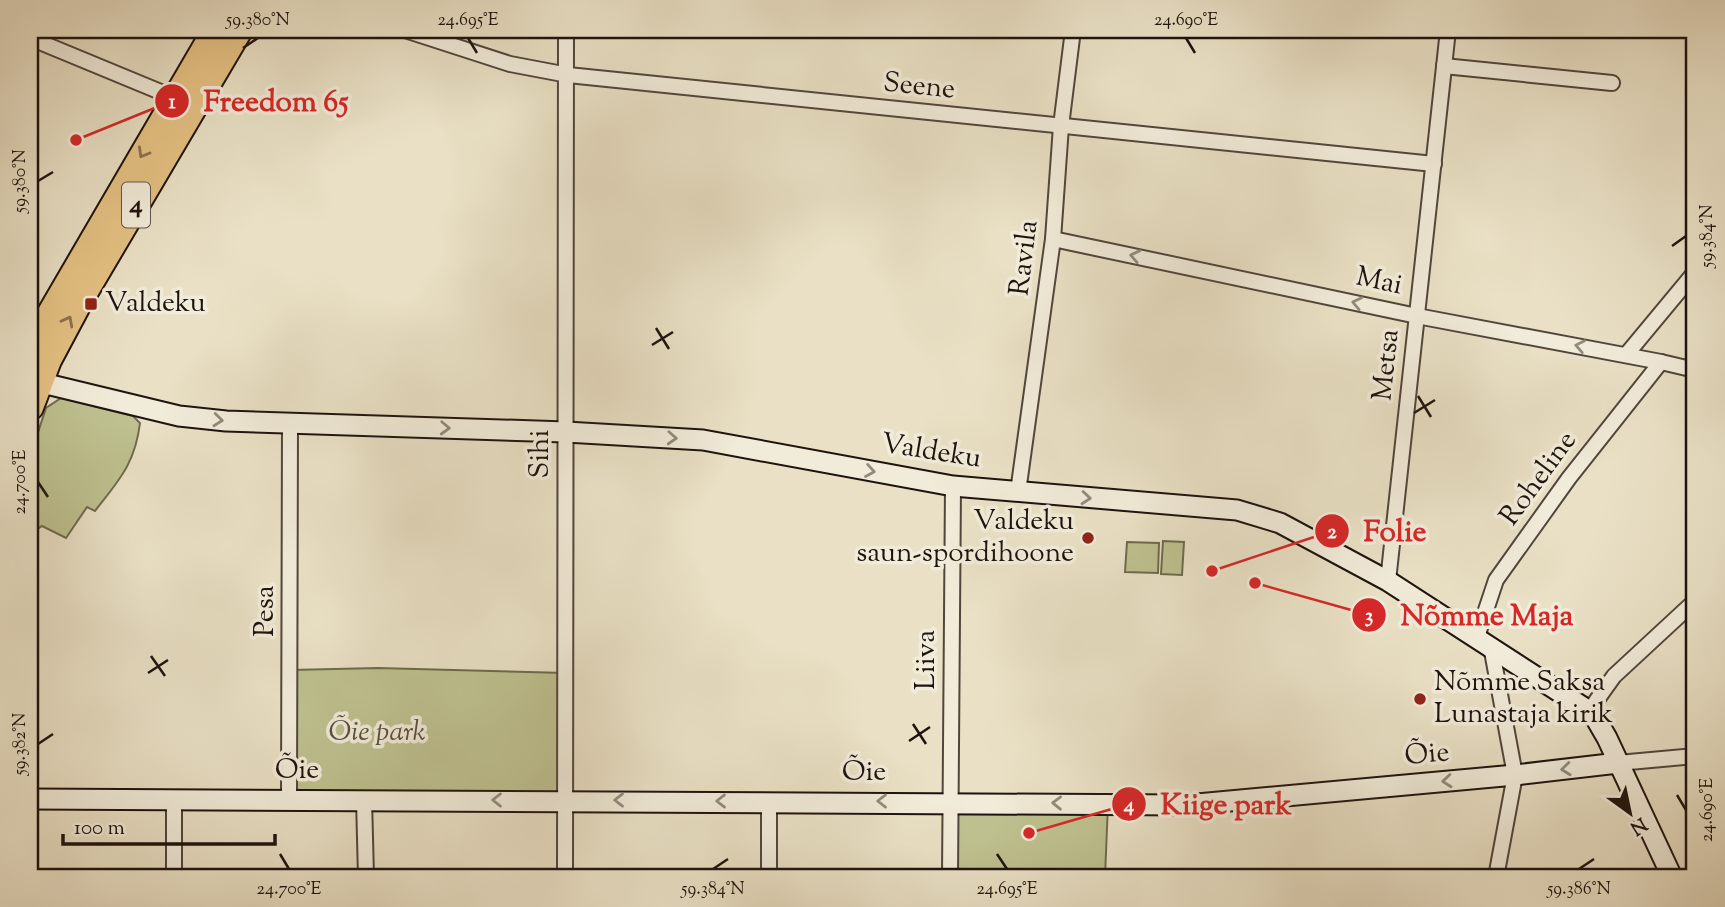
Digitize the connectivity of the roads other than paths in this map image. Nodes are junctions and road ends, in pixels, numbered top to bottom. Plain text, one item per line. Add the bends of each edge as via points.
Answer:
1 (216, 30) edge
2 (239, 30) edge
3 (405, 30) edge
4 (566, 30) edge
5 (1073, 30) edge
6 (1448, 30) edge
7 (30, 38) edge
8 (1444, 66) junction
9 (566, 75) junction
10 (1612, 83) dead end
11 (185, 102) junction
12 (1061, 126) junction
13 (1434, 164) junction
14 (1053, 239) junction
15 (1695, 272) edge
16 (1418, 316) junction
17 (30, 349) edge
18 (1626, 355) junction
19 (1661, 362) junction
20 (1695, 370) edge
21 (33, 390) edge
22 (290, 423) junction
23 (566, 432) junction
24 (953, 486) junction
25 (1018, 492) junction
26 (1388, 581) junction
27 (1695, 601) edge
28 (1484, 642) junction
29 (1589, 711) junction
30 (1695, 756) edge
31 (1618, 763) junction
32 (1515, 775) junction
33 (30, 799) edge
34 (174, 799) junction
35 (289, 799) junction
36 (364, 799) junction
37 (565, 801) junction
38 (769, 801) junction
39 (951, 802) junction
40 (174, 877) edge
41 (366, 877) edge
42 (565, 877) edge
43 (769, 877) edge
44 (950, 877) edge
45 (1496, 877) edge
46 (1672, 877) edge

1 - 11 highway, 4
2 - 11 highway, 4
3 - 9 street, Seene via 510,64
4 - 9 street, Sihi
5 - 12 street, Ravila
6 - 8 street, Metsa
7 - 11 street
8 - 10 street
8 - 13 street, Metsa
9 - 12 street, Seene
9 - 23 street, Sihi
11 -> 17 highway, 4
21 -> 11 highway, 4
12 - 13 street, Seene
12 - 14 street, Ravila
13 - 16 street, Metsa
16 -> 14 street, Mai
14 - 25 street, Ravila
15 - 18 street
18 -> 16 street, Mai
16 - 26 street, Metsa
18 - 19 street, Mai
19 - 20 street, Mai
19 - 28 street, Roheline via 1496,580
21 -> 22 street, Valdeku via 179,416
22 -> 23 street, Valdeku
22 - 35 street, Pesa
23 -> 24 street, Valdeku via 703,440
23 - 37 street, Sihi
24 - 25 street, Valdeku
24 - 39 street, Liiva
25 -> 26 street, Valdeku via 1209,506 1254,514 1280,523
26 - 28 street, Valdeku
27 - 29 street via 1614,676
28 - 29 street, Valdeku
28 - 32 street, Roheline
29 - 31 street, Valdeku
30 - 31 street, Õie
31 -> 32 street, Õie
31 - 46 street, Valdeku
32 -> 39 street, Õie via 1186,804
32 - 45 street, Roheline
33 - 34 street, Õie
34 - 35 street, Õie
34 - 40 street
35 - 36 street, Õie
37 -> 36 street, Õie
36 - 41 street
38 -> 37 street, Õie
37 - 42 street, Sihi
39 -> 38 street, Õie
38 - 43 street
39 - 44 street, Liiva

